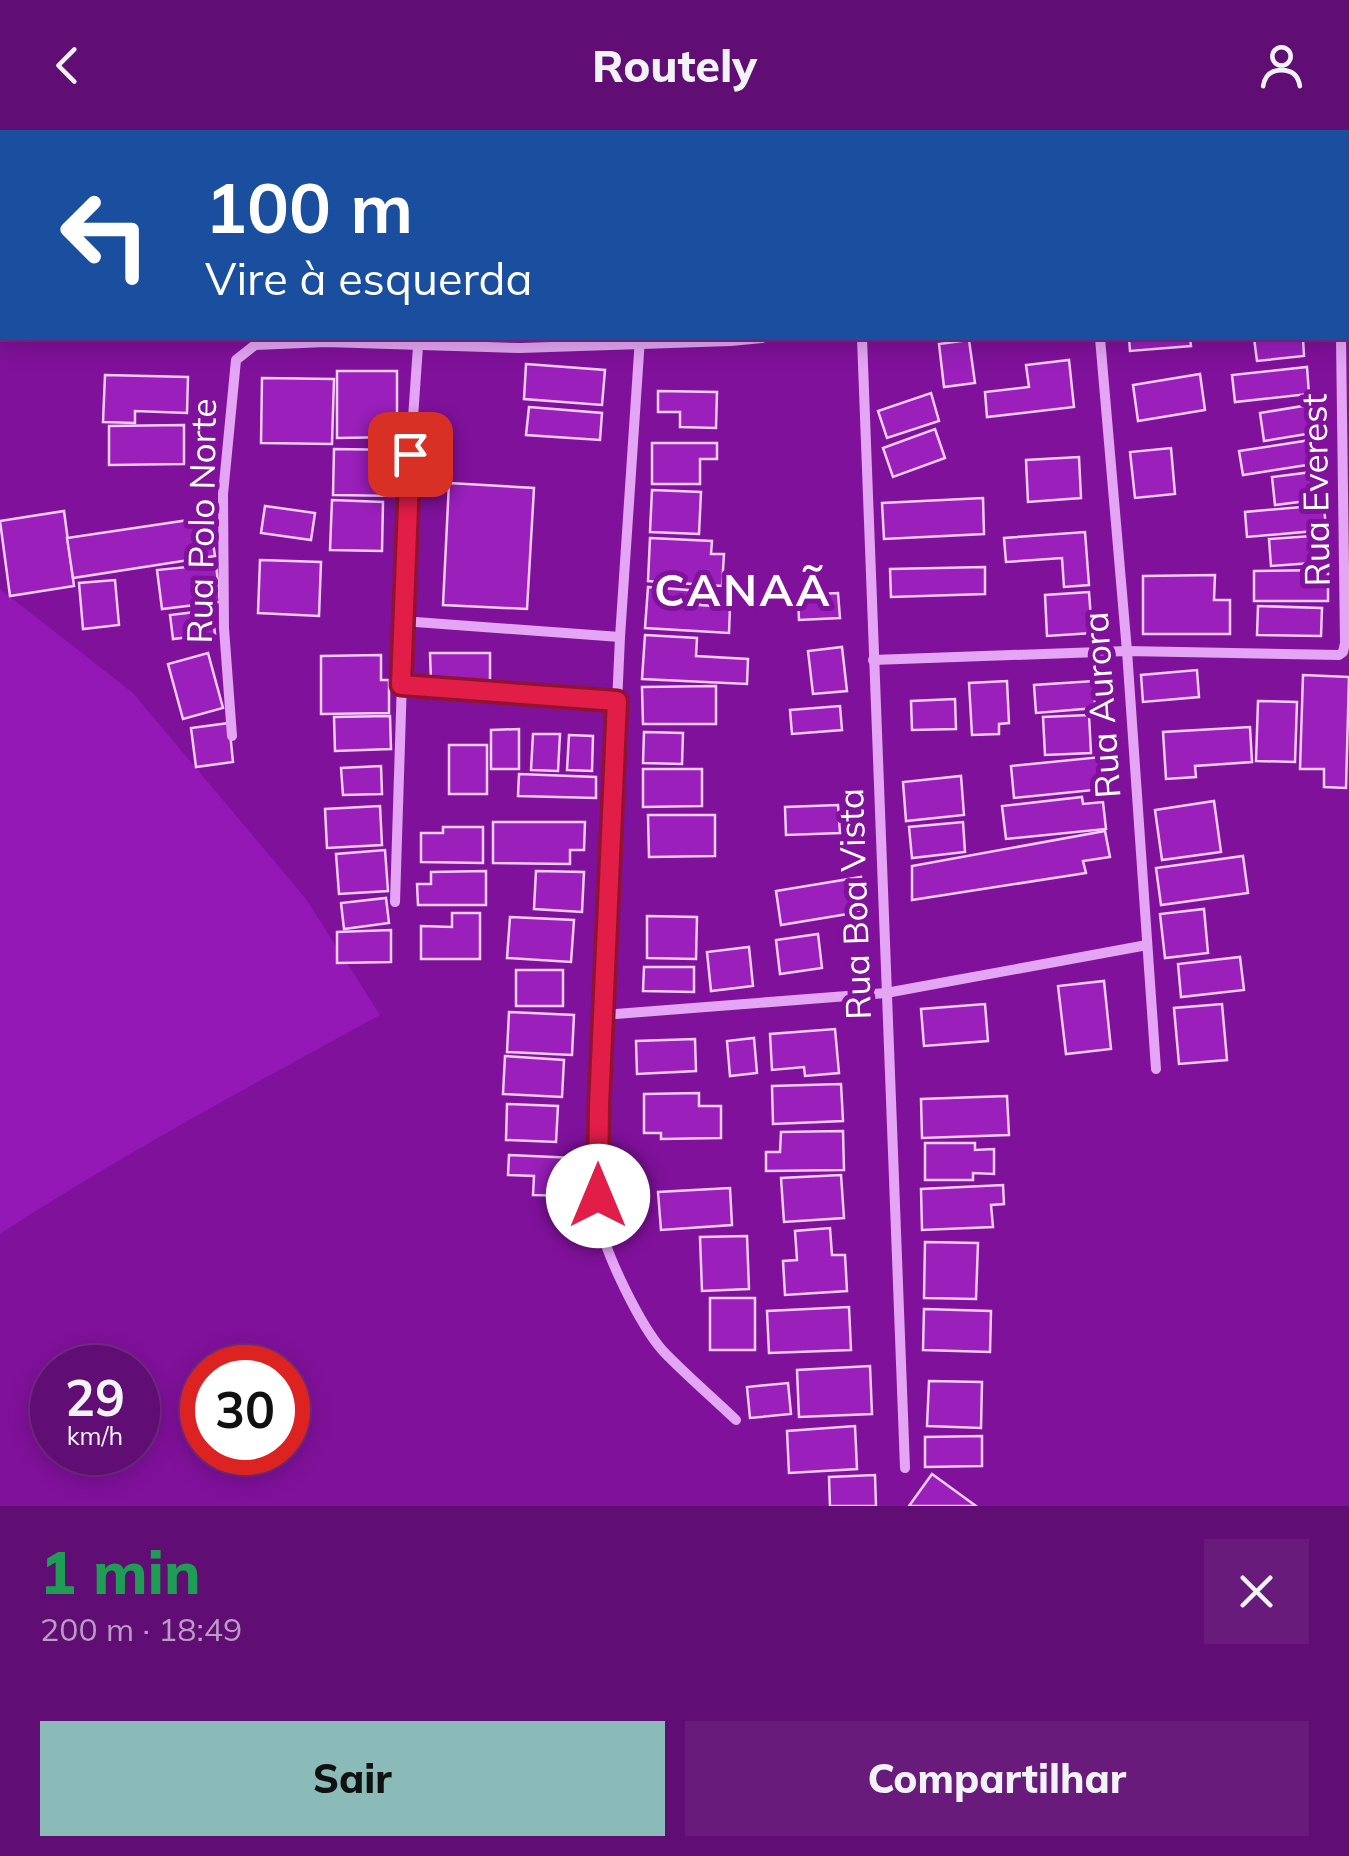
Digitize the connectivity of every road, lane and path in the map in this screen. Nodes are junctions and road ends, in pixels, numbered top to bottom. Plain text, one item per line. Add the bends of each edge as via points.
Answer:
1 (640, 340) edge
2 (741, 340) edge
3 (862, 340) edge
4 (1100, 340) edge
5 (1341, 340) edge
6 (418, 346) junction
7 (402, 621) junction
8 (620, 636) junction
9 (1126, 651) junction
10 (873, 660) junction
11 (401, 685) junction
12 (617, 701) junction
13 (232, 736) dead end
14 (396, 902) dead end
15 (1147, 946) junction
16 (886, 993) junction
17 (603, 1015) junction
18 (1156, 1069) dead end
19 (736, 1420) dead end
20 (905, 1468) dead end

1 - 2 street, Rua Polo Norte
1 - 6 street, Rua Polo Norte
1 - 8 street
3 - 10 street, Rua Boa Vista
4 - 9 street, Rua Aurora
5 - 9 street, Rua Everest via 1343,652
6 - 7 street
6 - 13 street, Rua Polo Norte via 255,345 236,360 223,494
7 - 8 street
7 - 11 street
8 - 12 street
9 - 10 street
9 - 15 street, Rua Aurora
10 - 16 street, Rua Boa Vista
11 - 12 street
11 - 14 street
12 - 17 street
15 - 16 street
15 - 18 street, Rua Aurora
16 - 17 street
16 - 20 street, Rua Boa Vista
17 - 19 street via 597,1173 598,1219 608,1250 661,1348

